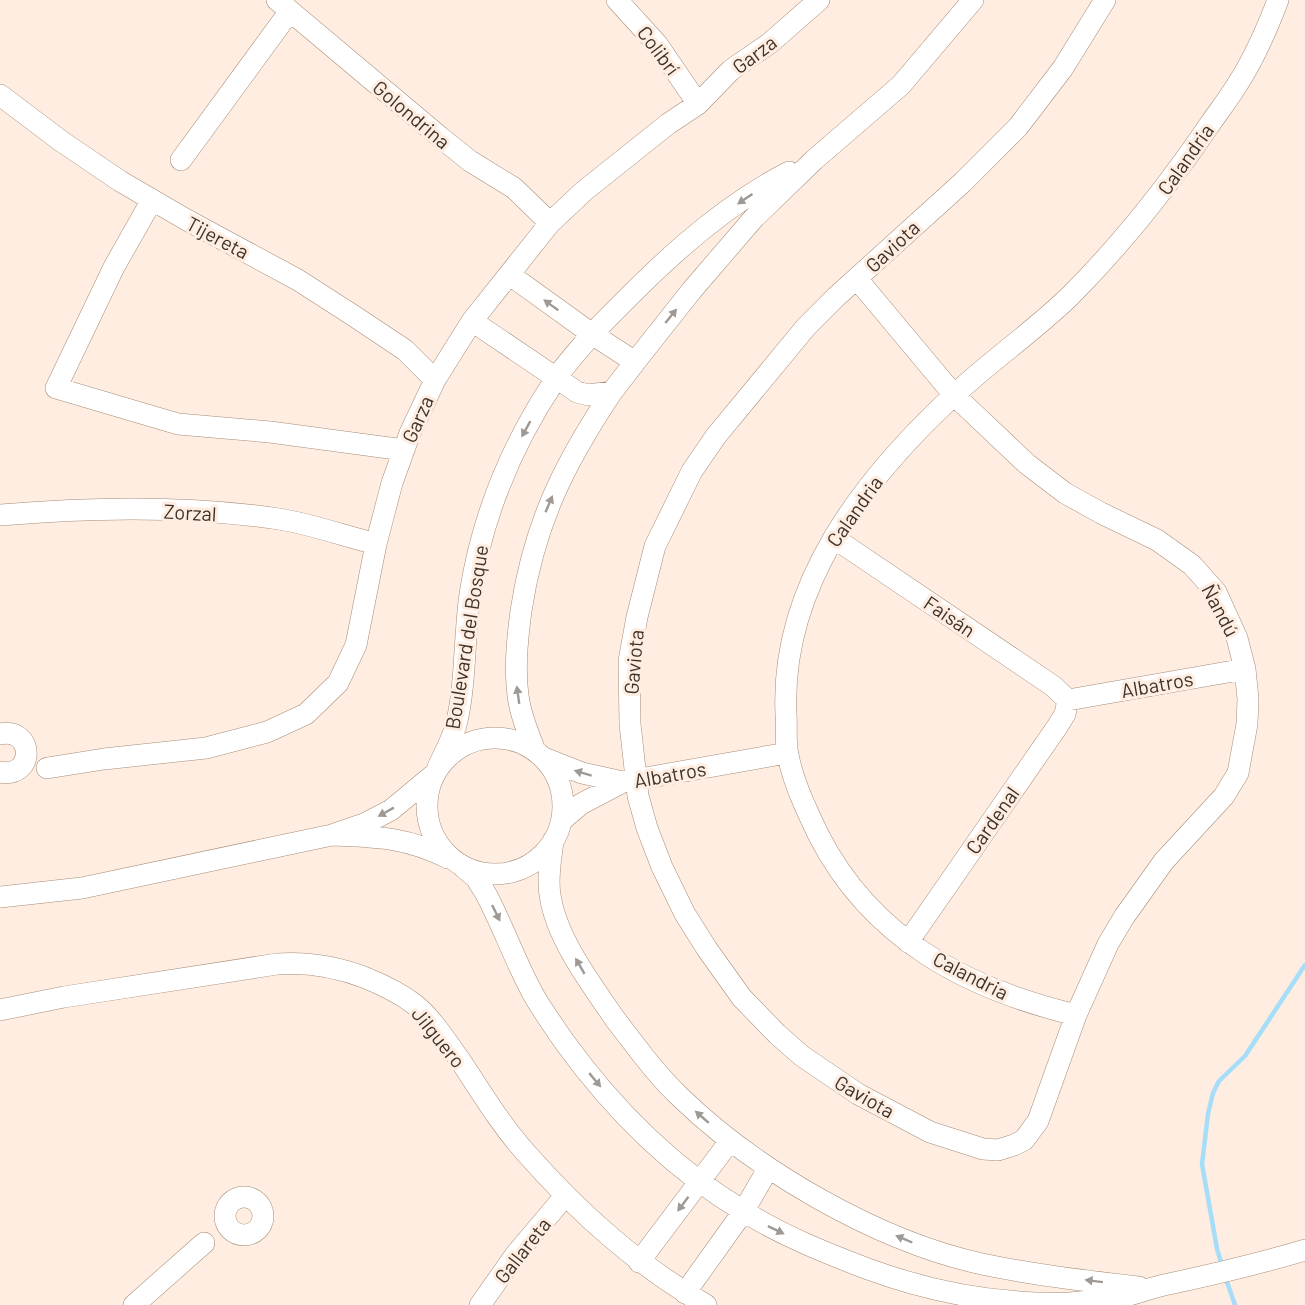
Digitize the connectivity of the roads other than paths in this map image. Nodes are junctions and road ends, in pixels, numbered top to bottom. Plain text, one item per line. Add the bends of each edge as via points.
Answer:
1 (617, 0) edge
2 (819, 0) edge
3 (973, 0) edge
4 (1105, 0) edge
5 (1278, 0) edge
6 (284, 5) edge
7 (0, 95) edge
8 (698, 104) junction
9 (181, 160) dead end
10 (814, 160) junction
11 (152, 200) junction
12 (550, 223) junction
13 (510, 275) junction
14 (857, 279) junction
15 (472, 321) junction
16 (592, 334) junction
17 (635, 362) junction
18 (556, 378) junction
19 (435, 380) junction
20 (612, 392) junction
21 (954, 395) junction
22 (404, 450) junction
23 (0, 515) edge
24 (834, 538) junction
25 (376, 544) junction
26 (1245, 669) junction
27 (1067, 698) junction
28 (0, 734) edge
29 (787, 753) junction
30 (539, 754) junction
31 (14, 766) edge
32 (435, 772) junction
33 (629, 781) junction
34 (562, 820) junction
35 (332, 835) junction
36 (553, 841) junction
37 (458, 863) junction
38 (0, 897) edge
39 (908, 942) junction
40 (0, 1010) edge
41 (1076, 1015) junction
42 (730, 1141) junction
43 (768, 1169) junction
44 (700, 1181) junction
45 (565, 1196) junction
46 (225, 1209) junction
47 (743, 1212) junction
48 (1305, 1234) edge
49 (241, 1235) junction
50 (204, 1243) junction
51 (1305, 1250) edge
52 (1274, 1259) junction
53 (639, 1262) junction
54 (1152, 1288) junction
55 (685, 1293) junction
56 (134, 1305) edge
57 (480, 1305) edge
58 (706, 1305) edge

1 - 8 street, Colibrí via 657,44
2 - 8 street, Garza via 770,43 731,70
3 - 10 street via 901,85
4 - 14 street, Gaviota via 1063,68 1018,126
5 - 21 street, Calandria via 1238,84 1136,225 1069,297
6 - 9 street
6 - 12 street, Golondrina via 470,161 514,188
7 - 11 street, Tijereta via 79,154
8 - 12 street, Garza via 584,191
10 -> 16 street via 768,183 713,220
17 -> 10 street via 753,219
11 - 19 street, Tijereta via 346,310 405,350
11 - 22 street via 114,267 56,388 178,424
12 - 13 street, Garza
13 - 15 street, Garza
16 -> 13 street
14 - 21 street, Ñandú
14 - 33 street, Gaviota via 806,327 716,436 692,471 655,546 629,661
15 - 18 street
15 - 19 street, Garza
16 - 17 street
16 - 18 street, Boulevard del Bosque
17 - 20 street
18 - 20 street via 588,395
18 -> 32 street, Boulevard del Bosque via 508,463 485,524 470,596 456,726
19 - 22 street, Garza
30 -> 20 street via 524,720 516,682 519,626 529,566 558,483
21 - 24 street, Calandria via 890,461
21 - 26 street, Ñandú via 1027,464 1065,493 1157,540 1192,565 1216,592 1237,638
22 - 25 street, Garza
23 - 25 street, Zorzal via 68,510 234,514 280,519
24 - 27 street, Faisán
24 - 29 street, Calandria via 806,591 791,639 785,694
25 - 31 street, Garza via 356,645 338,683 306,714 267,732 206,748 47,768
26 - 27 street, Albatros
26 - 41 street, Ñandú via 1247,724 1238,773 1224,796 1164,861 1133,903 1108,944
27 - 39 street, Cardenal via 1065,714
28 - 31 street via 21,739
29 - 33 street, Albatros
29 - 39 street, Calandria via 808,812 835,864 867,907
30 - 32 street via 513,740 477,740 455,750
33 -> 30 street via 582,773
30 - 34 street via 551,767 560,787
32 -> 35 street via 391,810
32 - 37 street via 426,805 429,826 439,845
33 - 34 street via 581,804
33 - 41 street, Gaviota via 672,889 742,998 802,1056 891,1113 958,1143 983,1149 998,1150 1024,1140 1038,1121
34 - 36 street
35 - 37 street via 405,841 425,846
35 - 38 street via 82,888
36 - 37 street via 538,858 507,873 484,873
42 -> 36 street via 658,1074 582,970 561,931 550,896
37 -> 44 street via 476,878 486,894 534,996 578,1060 650,1140
39 - 41 street, Calandria via 956,972 993,989
40 - 45 street, Jilguero via 277,964 316,965 354,973 402,995 426,1015 504,1126
42 - 43 street
42 - 44 street
43 - 47 street
54 -> 43 street via 1026,1272 943,1253 864,1221
44 - 47 street
44 -> 53 street
45 - 53 street, Jilguero
45 - 57 street, Gallareta
46 - 49 street via 227,1226
46 - 49 street via 232,1200 243,1196 254,1199 262,1208 263,1219 257,1230
46 - 50 street
47 -> 54 street via 825,1253 908,1283 959,1295 1004,1302 1067,1303 1125,1296
47 - 55 street
48 - 52 street
49 - 50 street
50 - 56 street
51 - 52 street
52 - 54 street
53 - 55 street, Jilguero
55 - 58 street, Jilguero

